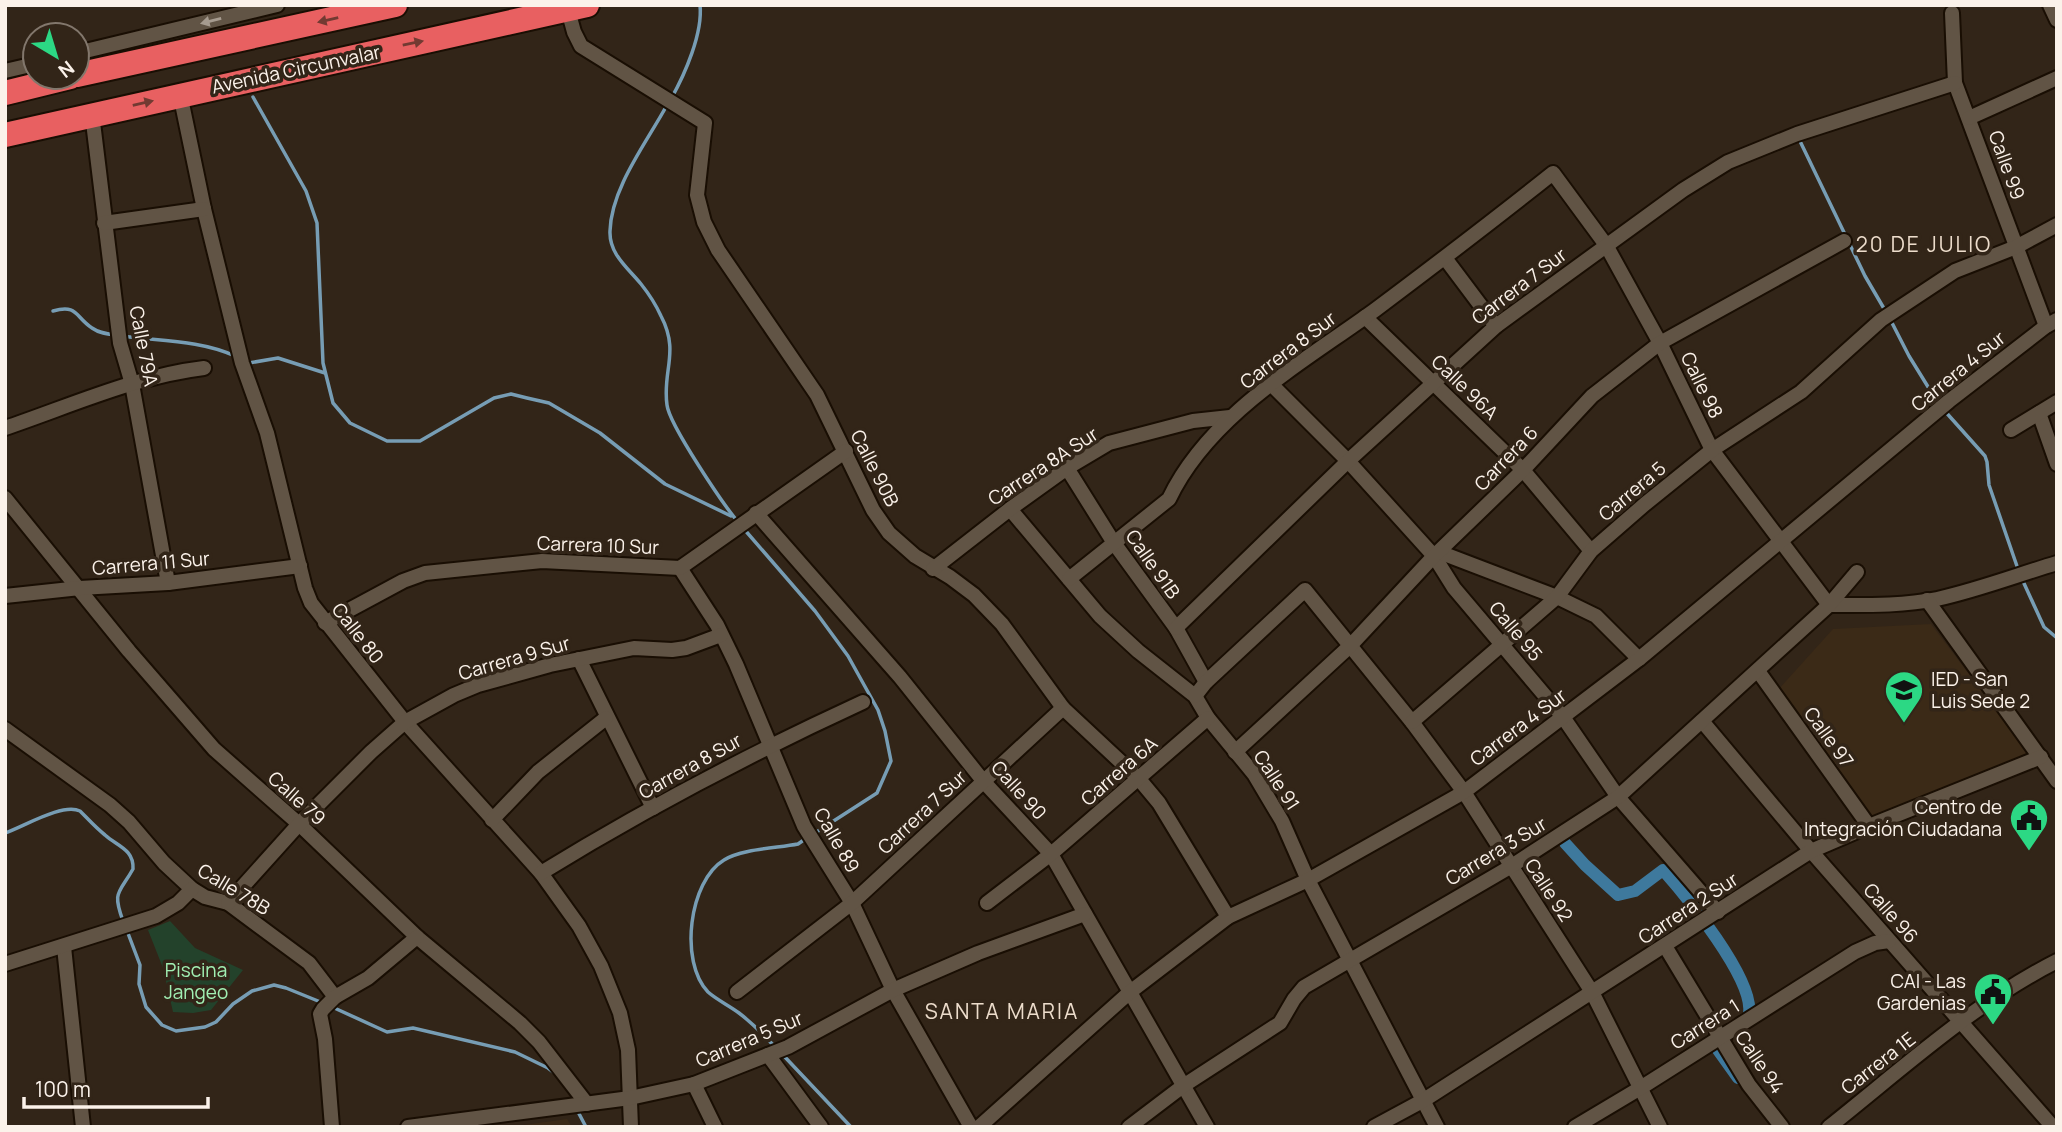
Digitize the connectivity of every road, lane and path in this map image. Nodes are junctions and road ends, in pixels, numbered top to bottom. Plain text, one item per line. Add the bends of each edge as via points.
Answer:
1 (277, 5) edge
2 (395, 5) edge
3 (2050, 5) edge
4 (577, 7) edge
5 (1952, 13) dead end
6 (2057, 20) edge
7 (91, 50) edge
8 (91, 72) edge
9 (2057, 78) edge
10 (1955, 83) junction
11 (180, 94) junction
12 (92, 114) junction
13 (1969, 118) junction
14 (5, 135) edge
15 (1553, 173) joint
16 (204, 209) junction
17 (104, 223) junction
18 (2057, 225) edge
19 (1844, 241) dead end
20 (1606, 245) junction
21 (2016, 247) junction
22 (1446, 258) junction
23 (1365, 317) junction
24 (2051, 323) edge
25 (1496, 326) junction
26 (1660, 343) junction
27 (204, 368) dead end
28 (1431, 383) junction
29 (132, 384) junction
30 (1272, 385) junction
31 (2057, 402) edge
32 (2039, 413) junction
33 (1230, 417) junction
34 (5, 428) edge
35 (2011, 430) dead end
36 (1712, 450) junction
37 (846, 451) junction
38 (1348, 461) junction
39 (2057, 464) edge
40 (1067, 468) junction
41 (1523, 470) junction
42 (5, 498) edge
43 (1010, 509) junction
44 (752, 516) junction
45 (1781, 542) junction
46 (1114, 543) junction
47 (1591, 551) junction
48 (1437, 554) junction
49 (2057, 563) edge
50 (299, 566) junction
51 (680, 568) junction
52 (933, 569) junction
53 (1857, 572) dead end
54 (1069, 579) junction
55 (168, 583) junction
56 (80, 588) junction
57 (5, 596) edge
58 (1556, 597) junction
59 (1927, 600) junction
60 (1829, 605) junction
61 (325, 623) junction
62 (1176, 628) junction
63 (721, 635) junction
64 (1502, 643) junction
65 (1350, 646) junction
66 (579, 659) junction
67 (1639, 659) junction
68 (1758, 671) junction
69 (1206, 682) junction
70 (1195, 696) junction
71 (863, 702) dead end
72 (1063, 708) junction
73 (1563, 717) junction
74 (607, 718) junction
75 (1209, 718) junction
76 (1702, 721) junction
77 (405, 722) junction
78 (1412, 722) junction
79 (5, 729) edge
80 (770, 744) junction
81 (1235, 752) junction
82 (2041, 757) junction
83 (1139, 779) junction
84 (2057, 781) edge
85 (984, 782) junction
86 (1464, 792) junction
87 (1618, 797) junction
88 (653, 808) junction
89 (492, 820) junction
90 (299, 824) junction
91 (1868, 826) junction
92 (1811, 851) junction
93 (1051, 854) junction
94 (1510, 867) junction
95 (541, 873) junction
96 (1308, 880) junction
97 (192, 889) junction
98 (228, 903) junction
99 (852, 903) junction
100 (987, 903) dead end
101 (1085, 914) junction
102 (1228, 916) junction
103 (1709, 918) junction
104 (1879, 929) junction
105 (417, 937) junction
106 (1889, 941) junction
107 (1665, 946) junction
108 (64, 947) junction
109 (1855, 952) junction
110 (1351, 959) junction
111 (2057, 961) edge
112 (5, 964) edge
113 (893, 990) junction
114 (737, 992) dead end
115 (1130, 992) junction
116 (1592, 992) junction
117 (329, 1003) junction
118 (1962, 1021) junction
119 (1720, 1037) junction
120 (777, 1051) junction
121 (694, 1084) junction
122 (1183, 1086) junction
123 (1642, 1087) junction
124 (631, 1098) junction
125 (1423, 1100) junction
126 (587, 1104) junction
127 (2049, 1125) edge
128 (83, 1127) edge
129 (332, 1127) edge
130 (408, 1127) edge
131 (631, 1127) edge
132 (715, 1127) edge
133 (821, 1127) edge
134 (971, 1127) edge
135 (979, 1127) edge
136 (1129, 1127) edge
137 (1207, 1127) edge
138 (1374, 1127) edge
139 (1437, 1127) edge
140 (1575, 1127) edge
141 (1660, 1127) edge
142 (1782, 1127) edge
143 (1829, 1127) edge

1 -> 7 street
2 -> 8 highway, Avenida Circunvalar
3 - 6 street
11 -> 4 highway, Avenida Circunvalar
4 - 37 street, Calle 90B via 573,32 581,46 705,123 697,195 704,222 718,250 817,395
5 - 10 street, Calle 99
9 - 13 street
10 - 13 street, Calle 99
10 - 20 street, Carrera 7 Sur via 1797,134 1728,162
12 -> 11 highway, Avenida Circunvalar
11 - 16 street, Calle 80
12 - 14 highway, Avenida Circunvalar
12 - 17 street, Calle 79A
13 - 21 street, Calle 99
15 - 20 street, Calle 98
15 - 22 street, Carrera 8 Sur
16 - 17 street
16 - 50 street, Calle 80
17 - 29 street, Calle 79A via 120,337
18 - 21 street
19 - 26 street, Carrera 6
20 - 25 street, Carrera 7 Sur
20 - 26 street, Calle 98
21 - 24 street, Calle 99
21 - 36 street, Carrera 5 via 1955,271 1896,309 1801,392
22 - 23 street, Carrera 8 Sur
22 - 25 street
23 - 28 street, Calle 96A
23 - 30 street, Carrera 8 Sur
24 - 45 street, Carrera 4 Sur
25 - 28 street, Carrera 7 Sur
26 - 36 street, Calle 98
26 - 41 street, Carrera 6 via 1592,396
27 - 29 street
28 - 38 street, Carrera 7 Sur
28 - 41 street, Calle 96A
29 - 34 street
29 - 55 street, Calle 79A
30 - 33 street, Carrera 8 Sur
30 - 38 street, Calle 95
31 - 32 street
32 - 35 street
32 - 39 street
33 - 40 street, Carrera 8A Sur via 1193,421 1109,443
33 - 46 street, Carrera 8 Sur via 1178,481 1169,499
36 - 45 street, Calle 98
36 - 47 street, Carrera 5
37 - 44 street, Carrera 10 Sur
37 - 52 street, Calle 90B via 888,533
38 - 48 street, Calle 95
38 - 62 street, Carrera 7 Sur
40 - 43 street, Carrera 8A Sur
40 - 46 street, Calle 91B
41 - 47 street, Calle 96A
41 - 48 street, Carrera 6
42 - 56 street, Calle 79
43 - 52 street, Carrera 8A Sur
43 - 54 street, Calle 91
44 - 51 street, Carrera 10 Sur
44 - 85 street, Calle 90 via 900,677
45 - 60 street, Calle 98
45 - 67 street, Carrera 4 Sur
46 - 54 street, Carrera 8 Sur
46 - 62 street, Calle 91B
47 - 58 street, Carrera 5
48 - 58 street
48 - 64 street, Calle 95 via 1454,588
48 - 65 street, Carrera 6
49 - 59 street via 1974,591
50 - 55 street, Carrera 11 Sur
50 - 61 street, Calle 80 via 311,603
51 - 61 street, Carrera 10 Sur via 542,561 425,573
51 - 63 street, Calle 89
52 - 72 street, Calle 90B via 974,595 1002,624
53 - 60 street, Carrera 3 Sur
54 - 70 street, Calle 91 via 1110,625
55 - 56 street, Carrera 11 Sur
56 - 57 street, Carrera 11 Sur
56 - 90 street, Calle 79 via 214,749
58 - 64 street, Carrera 5
58 - 67 street via 1596,616
59 - 60 street
59 - 82 street
60 - 68 street, Carrera 3 Sur
61 - 77 street, Calle 80
62 - 69 street, Calle 91B
63 - 66 street, Carrera 9 Sur via 686,649 634,648
63 - 80 street, Calle 89
64 - 73 street, Calle 95
64 - 78 street, Carrera 5
65 - 69 street, Calle 92 via 1305,590
65 - 78 street, Calle 92
65 - 81 street, Carrera 6
66 - 74 street
66 - 77 street, Carrera 9 Sur via 478,685
67 - 73 street, Carrera 4 Sur
68 - 76 street, Carrera 3 Sur
68 - 91 street, Calle 97
69 - 70 street
70 - 75 street, Calle 91
71 - 80 street, Carrera 8 Sur
72 - 83 street, Calle 90B
72 - 85 street, Carrera 7 Sur
73 - 86 street, Carrera 4 Sur
73 - 87 street, Calle 95
74 - 88 street
74 - 89 street via 538,772
75 - 81 street, Calle 91
75 - 83 street, Carrera 6A
76 - 87 street, Carrera 3 Sur
76 - 92 street, Calle 96
77 - 89 street, Calle 80
77 - 90 street, Carrera 9 Sur
78 - 86 street, Calle 92
79 - 97 street, Calle 78B via 110,805
80 - 88 street, Carrera 8 Sur
80 - 99 street, Calle 89 via 804,826
81 - 96 street, Calle 91 via 1282,821
82 - 84 street
82 - 91 street, Carrera 2 Sur
83 - 93 street, Carrera 6A
83 - 102 street, Calle 90B via 1159,803
85 - 93 street, Calle 90
85 - 99 street, Carrera 7 Sur
86 - 94 street, Calle 92
86 - 96 street, Carrera 4 Sur
87 - 94 street, Carrera 3 Sur
87 - 103 street, Calle 95
88 - 95 street, Carrera 8 Sur
89 - 95 street, Calle 80
90 - 98 street, Carrera 9 Sur
90 - 105 street, Calle 79
91 - 92 street, Carrera 2 Sur
92 - 103 street, Carrera 2 Sur
92 - 104 street, Calle 96
93 - 100 street, Carrera 6A
93 - 101 street, Calle 90
94 - 110 street, Carrera 3 Sur
94 - 116 street, Calle 92
95 - 124 street, Calle 80 via 579,926 612,990 628,1050
96 - 102 street, Carrera 4 Sur
96 - 110 street, Calle 91
97 - 98 street, Calle 78B
97 - 108 street via 166,911
98 - 117 street, Calle 78B via 309,963
99 - 113 street, Calle 89
99 - 114 street, Carrera 7 Sur
101 - 113 street, Carrera 5 Sur
101 - 115 street, Calle 90
102 - 115 street, Carrera 4 Sur
103 - 107 street, Carrera 2 Sur
104 - 106 street, Calle 96
104 - 109 street, Carrera 1
105 - 117 street
105 - 126 street, Calle 79 via 520,1023
106 - 109 street, Carrera 1
106 - 118 street, Calle 96
107 - 116 street, Carrera 2 Sur
107 - 119 street, Calle 94
108 - 112 street
108 - 128 street
109 - 119 street, Carrera 1
110 - 122 street, Carrera 3 Sur via 1304,986 1280,1023
110 - 125 street, Calle 91
111 - 118 street, Carrera 1E
113 - 120 street, Carrera 5 Sur
113 - 134 street, Calle 89
115 - 122 street, Calle 90
115 - 135 street, Carrera 4 Sur
116 - 123 street, Calle 92
116 - 125 street, Carrera 2 Sur
117 - 129 street via 320,1014
118 - 127 street, Calle 96
118 - 143 street, Carrera 1E
119 - 123 street, Carrera 1
119 - 142 street, Calle 94
120 - 121 street, Carrera 5 Sur
120 - 133 street
121 - 124 street, Carrera 5 Sur
121 - 132 street
122 - 136 street, Carrera 3 Sur
122 - 137 street, Calle 90
123 - 140 street, Carrera 1
123 - 141 street, Calle 92
124 - 126 street, Carrera 5 Sur
124 - 131 street, Calle 80
125 - 138 street, Carrera 2 Sur
125 - 139 street, Calle 91
126 - 130 street, Carrera 5 Sur

